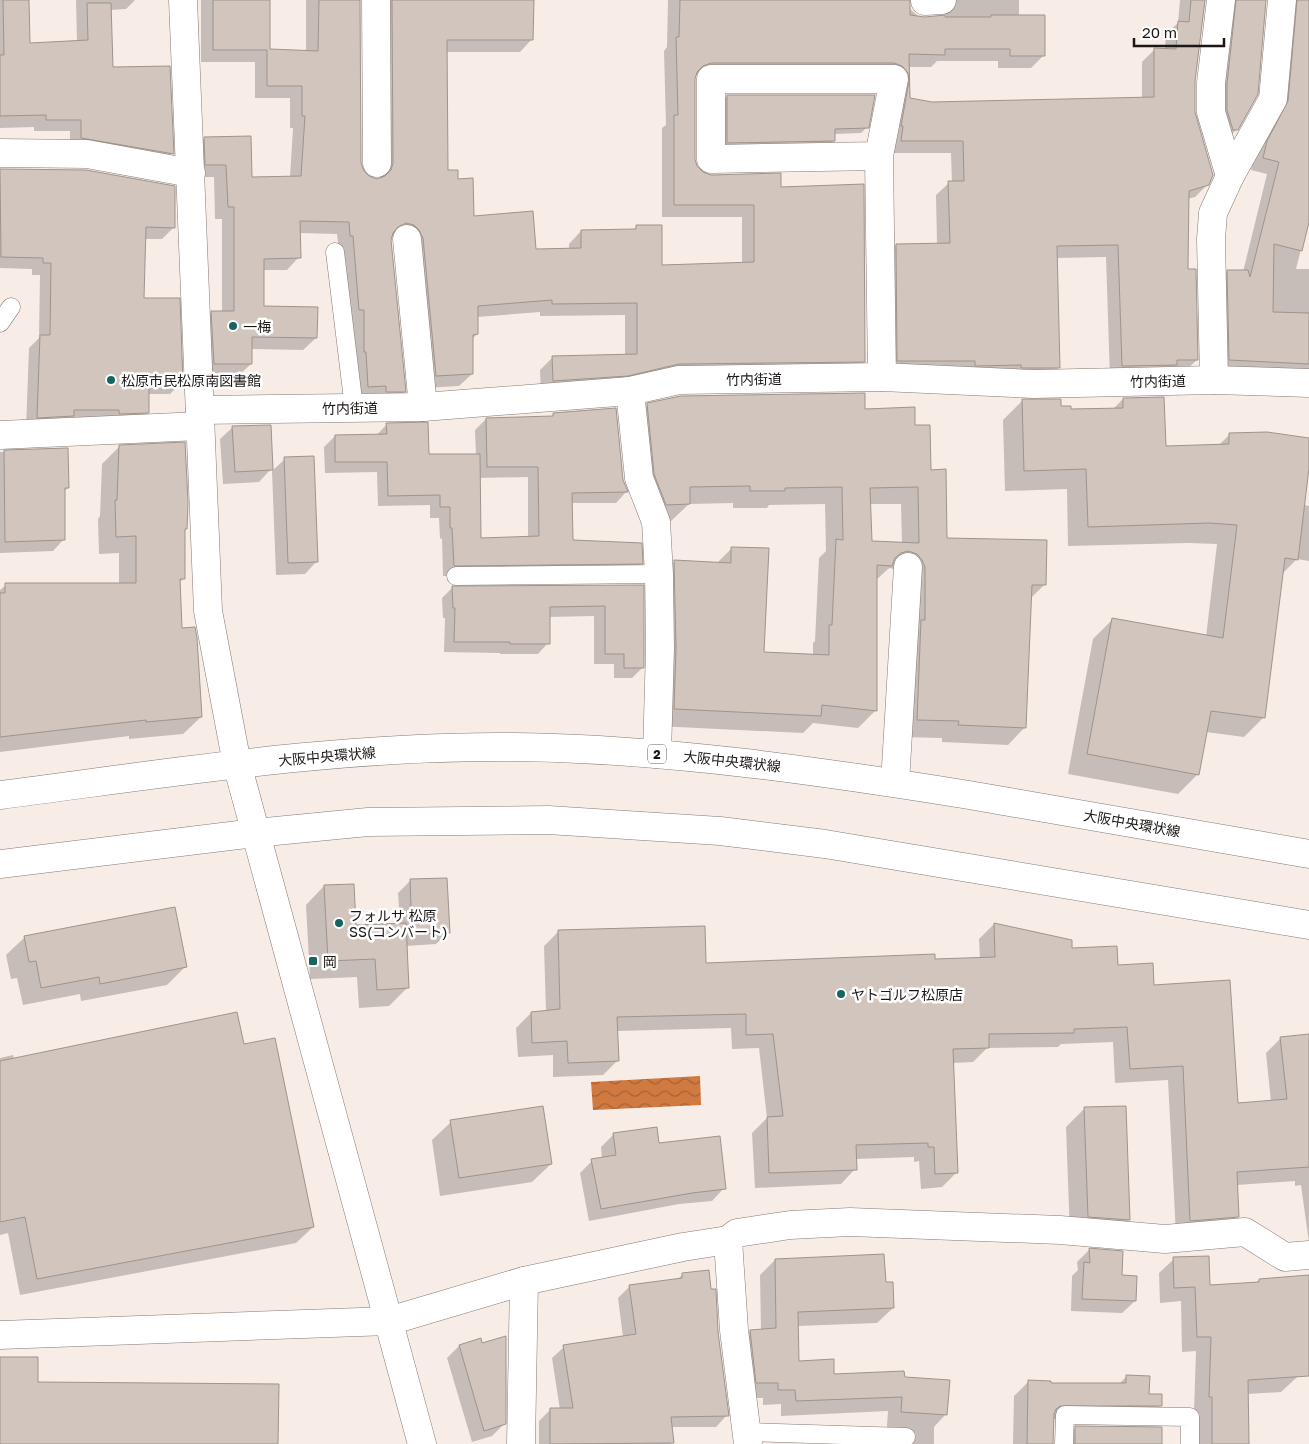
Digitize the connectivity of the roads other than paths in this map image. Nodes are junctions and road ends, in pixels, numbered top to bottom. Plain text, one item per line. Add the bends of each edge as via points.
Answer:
1 (183, 0) edge
2 (376, 0) edge
3 (942, 0) edge
4 (1221, 0) edge
5 (1282, 0) edge
6 (925, 1) edge
7 (0, 153) edge
8 (880, 156) junction
9 (377, 163) dead end
10 (191, 172) junction
11 (1230, 176) junction
12 (407, 240) dead end
13 (335, 252) dead end
14 (11, 308) dead end
15 (0, 323) edge
16 (882, 377) junction
17 (1214, 380) junction
18 (1309, 383) edge
19 (630, 391) junction
20 (424, 407) junction
21 (354, 408) junction
22 (200, 418) junction
23 (0, 435) edge
24 (908, 567) dead end
25 (659, 574) junction
26 (456, 576) dead end
27 (657, 754) junction
28 (237, 764) junction
29 (895, 783) junction
30 (0, 794) edge
31 (255, 833) junction
32 (1309, 854) edge
33 (0, 864) edge
34 (1309, 924) edge
35 (728, 1240) junction
36 (1309, 1255) edge
37 (524, 1281) junction
38 (389, 1321) junction
39 (0, 1335) edge
40 (906, 1437) dead end
41 (747, 1438) edge
42 (422, 1444) edge
43 (521, 1444) edge
44 (1064, 1444) edge
45 (1190, 1444) edge

1 - 10 street
2 - 9 street
3 - 6 street
4 - 11 street via 1211,83 1211,112
5 - 11 street via 1273,99
7 - 10 street via 86,154
8 - 8 street via 894,79 711,79 711,159
8 - 16 street
10 - 22 street
11 - 17 street via 1214,212 1211,239
12 - 20 street
13 - 21 lane
14 - 15 lane
16 - 17 street, 竹内街道 via 1034,384
16 - 19 street, 竹内街道 via 679,380
17 - 18 street, 竹内街道
19 - 20 street, 竹内街道
19 - 25 street via 639,478 656,522
20 - 21 street, 竹内街道
21 - 22 street, 竹内街道
22 - 23 street, 竹内街道
22 - 28 street via 208,611
24 - 29 street
25 - 26 lane
25 - 27 street
27 - 28 street, 大阪中央環状線 / 2 via 514,747 431,748
27 - 29 street, 大阪中央環状線 / 2
28 - 30 street, 大阪中央環状線 / 2
28 - 31 street
29 - 32 street, 大阪中央環状線 / 2
31 - 33 street
31 - 34 street via 368,822 464,820 548,820 720,831 916,858
31 - 38 street
35 - 36 street via 737,1233 790,1225 850,1222 1060,1230 1165,1239 1245,1232 1285,1257
35 - 37 street
35 - 41 street via 734,1330
37 - 38 street
37 - 43 street
38 - 39 street
38 - 42 street
40 - 41 lane
44 - 45 lane via 1066,1415 1075,1415 1190,1417

